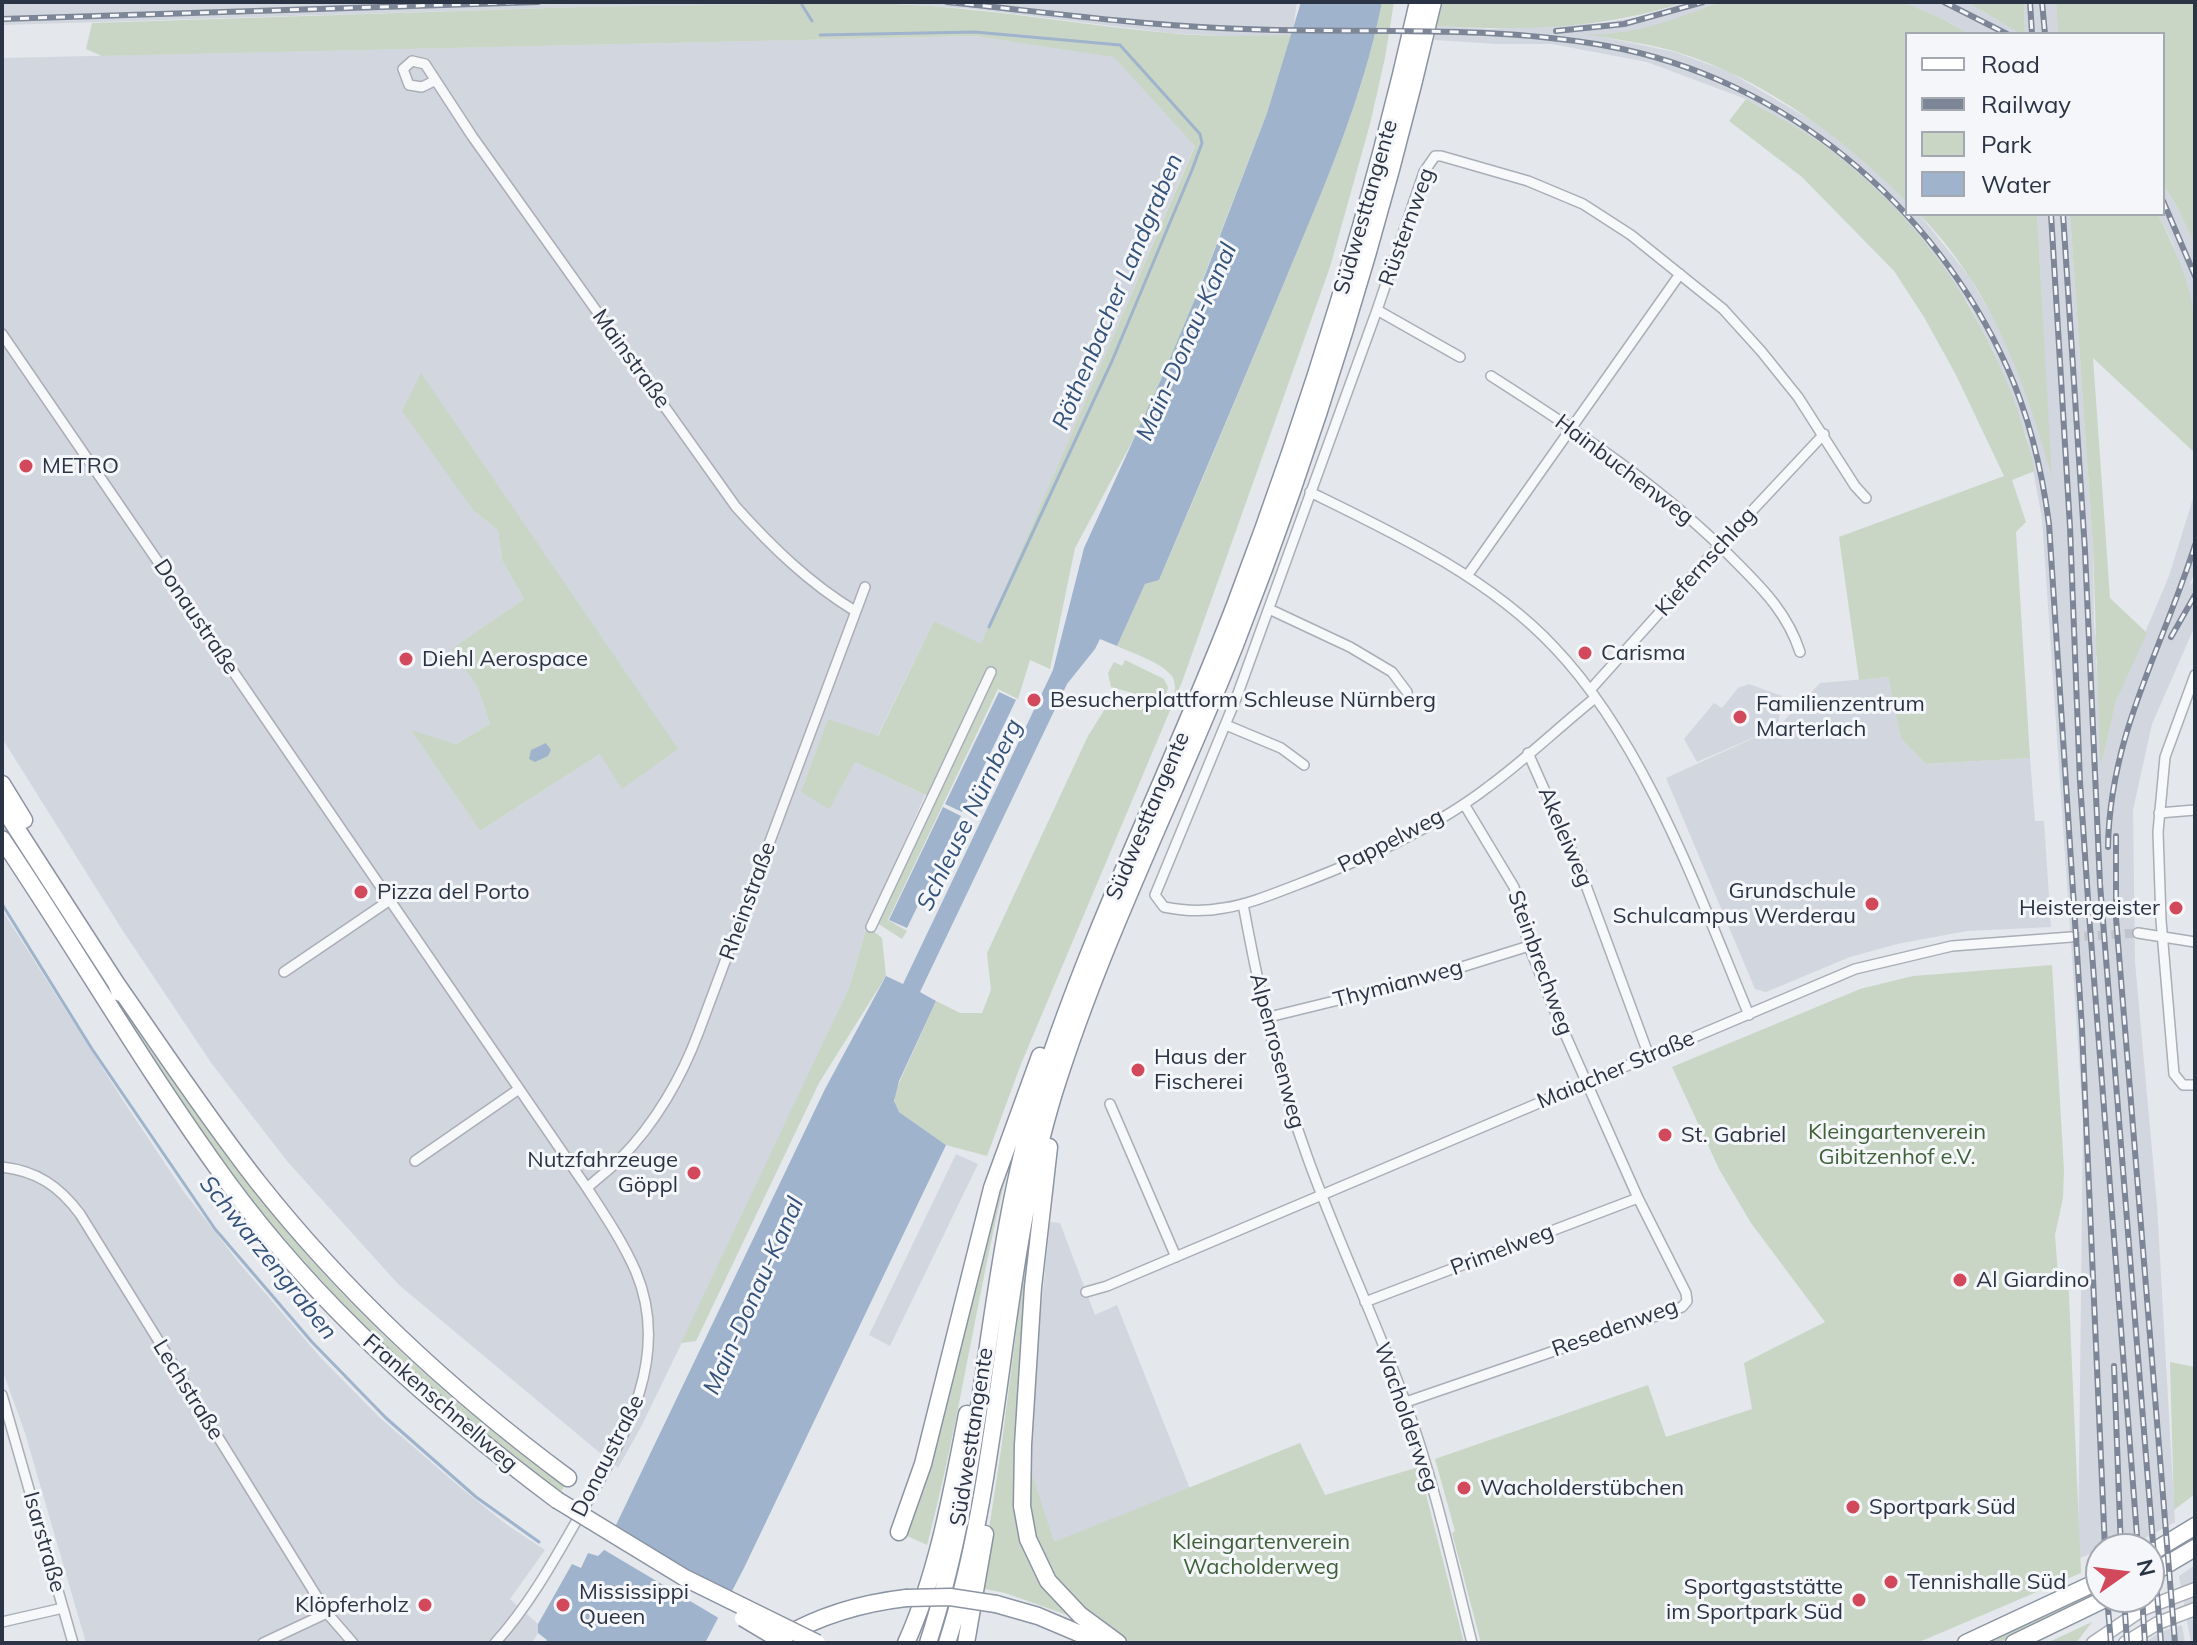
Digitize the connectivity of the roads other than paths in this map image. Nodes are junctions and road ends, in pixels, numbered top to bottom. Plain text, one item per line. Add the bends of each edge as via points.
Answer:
1 (1418, 2) edge
2 (1433, 2) edge
3 (434, 81) dead end
4 (1680, 274) junction
5 (1377, 310) junction
6 (2, 334) edge
7 (1460, 357) dead end
8 (1491, 376) dead end
9 (1571, 428) junction
10 (1824, 434) junction
11 (1310, 492) junction
12 (1866, 498) dead end
13 (1720, 545) junction
14 (1467, 576) junction
15 (865, 587) dead end
16 (1269, 609) junction
17 (855, 611) junction
18 (1800, 652) dead end
19 (991, 672) dead end
20 (2195, 675) edge
21 (1407, 692) dead end
22 (1593, 694) junction
23 (2190, 702) edge
24 (1226, 725) junction
25 (1528, 753) junction
26 (1304, 765) dead end
27 (2, 784) edge
28 (1464, 804) junction
29 (2, 806) edge
30 (2195, 810) edge
31 (2159, 813) junction
32 (2, 839) edge
33 (2, 858) edge
34 (390, 900) junction
35 (1158, 900) joint
36 (66, 904) junction
37 (1243, 904) junction
38 (47, 909) junction
39 (871, 927) dead end
40 (2138, 933) tunnel mouth
41 (2163, 936) junction
42 (2071, 937) tunnel mouth
43 (2195, 942) edge
44 (1529, 946) junction
45 (284, 972) dead end
46 (1081, 974) junction
47 (116, 983) junction
48 (1749, 1015) junction
49 (1265, 1018) junction
50 (1649, 1056) junction
51 (148, 1065) junction
52 (1061, 1072) junction
53 (1587, 1083) junction
54 (2195, 1085) edge
55 (519, 1089) junction
56 (1110, 1104) dead end
57 (415, 1161) dead end
58 (2, 1167) edge
59 (587, 1188) junction
60 (1322, 1196) junction
61 (1638, 1198) junction
62 (1176, 1257) junction
63 (1086, 1292) dead end
64 (1365, 1302) junction
65 (988, 1336) junction
66 (2, 1395) edge
67 (1406, 1402) junction
68 (992, 1435) junction
69 (568, 1478) dead end
70 (2195, 1526) edge
71 (899, 1532) dead end
72 (2165, 1544) edge
73 (2195, 1548) edge
74 (2165, 1566) edge
75 (2085, 1587) edge
76 (704, 1588) junction
77 (2195, 1589) edge
78 (63, 1608) junction
79 (2085, 1609) edge
80 (2195, 1609) edge
81 (327, 1613) junction
82 (2, 1622) edge
83 (73, 1643) edge
84 (263, 1643) edge
85 (353, 1643) edge
86 (495, 1643) edge
87 (773, 1643) edge
88 (785, 1643) edge
89 (817, 1643) edge
90 (906, 1643) edge
91 (928, 1643) edge
92 (947, 1643) edge
93 (966, 1643) edge
94 (1102, 1643) edge
95 (1118, 1643) edge
96 (1472, 1643) edge
97 (1966, 1643) edge
98 (2014, 1643) edge
99 (2093, 1643) edge
100 (2125, 1643) edge

1 - 46 highway, Südwesttangente via 1364,217 1280,483 1202,689
2 - 52 highway, Südwesttangente via 1380,212 1298,475
3 - 17 street, Mainstraße via 736,507 776,551
4 - 5 street, Rüsternweg via 1583,204 1528,181 1435,156 1424,172
4 - 9 street
4 - 10 street, Rüsternweg via 1723,309 1759,349
5 - 7 street
5 - 11 street, Rüsternweg
6 - 34 street, Donaustraße
8 - 9 street, Hainbuchenweg
9 - 13 street, Hainbuchenweg via 1654,487
9 - 14 street
10 - 12 street, Rüsternweg
10 - 13 street, Kiefernschlag
11 - 14 street
11 - 16 street, Rüsternweg
13 - 18 street, Hainbuchenweg via 1772,599
13 - 22 street, Kiefernschlag
14 - 22 street via 1552,645
15 - 17 street, Rheinstraße
16 - 21 street via 1361,653 1392,672
16 - 24 street, Rüsternweg
17 - 59 street, Rheinstraße via 680,1075 621,1159
19 - 39 street
20 - 23 street
22 - 25 street, Pappelweg
22 - 48 street via 1686,863
23 - 31 street via 2165,757
24 - 26 street via 1281,748
24 - 35 street, Rüsternweg via 1157,887
25 - 28 street, Pappelweg
25 - 50 street, Akeleiweg via 1581,872
27 - 36 highway via 44,853
28 - 37 street, Pappelweg via 1349,864
28 - 44 street, Steinbrechweg via 1514,887
29 - 36 highway, Frankenschnellweg
30 - 31 street
31 - 41 street
32 - 38 highway, Frankenschnellweg
33 - 38 highway
34 - 45 street
34 - 55 street, Donaustraße
35 - 37 street, Pappelweg via 1164,907 1199,911
36 - 47 highway, Frankenschnellweg
37 - 49 street, Alpenrosenweg
38 - 51 highway, Frankenschnellweg
40 - 41 street
41 - 43 street
41 - 54 street via 2174,1074 2183,1085
42 - 48 street, Maiacher Straße via 1952,946 1896,957
44 - 49 street, Thymianweg via 1420,980
44 - 53 street, Steinbrechweg
46 - 65 highway, Südwesttangente via 1026,1138
46 - 71 highway via 1067,990 1001,1160 923,1464
47 - 51 highway, Frankenschnellweg
47 - 69 highway, Frankenschnellweg via 231,1146 326,1263 448,1384
48 - 50 street, Maiacher Straße
49 - 60 street, Alpenrosenweg
50 - 53 street, Maiacher Straße
51 - 76 highway, Frankenschnellweg, bridge via 226,1180 292,1261 431,1401 557,1500
52 - 68 highway, Südwesttangente via 1023,1220
52 - 95 highway via 1040,1208 1022,1506 1028,1539 1048,1581 1080,1615
53 - 60 street, Maiacher Straße
53 - 61 street, Resedenweg
55 - 57 street
55 - 59 street, Donaustraße
56 - 62 street
58 - 81 street, Lechstraße via 22,1169 58,1187 80,1214
59 - 86 street, Donaustraße via 614,1229 643,1295 648,1337 643,1386 620,1442 564,1542
60 - 62 street, Maiacher Straße
60 - 64 street, Wacholderweg
61 - 64 street, Primelweg
61 - 67 street, Resedenweg via 1686,1293 1682,1307
62 - 63 street, Maiacher Straße
64 - 67 street, Wacholderweg
65 - 90 highway via 935,1558
65 - 91 highway, Südwesttangente via 957,1535
66 - 78 street, Isarstraße
67 - 96 street, Wacholderweg
68 - 92 highway, Südwesttangente via 970,1561
68 - 93 highway via 991,1494
70 - 72 highway
73 - 74 highway
75 - 97 highway
76 - 88 highway, bridge
76 - 89 highway, Frankenschnellweg, bridge
77 - 99 main road via 2133,1615
78 - 82 street
78 - 83 street, Isarstraße
79 - 98 highway
80 - 100 main road
81 - 84 street
81 - 85 street, Lechstraße
87 - 94 highway, bridge via 859,1606 950,1597 996,1604

